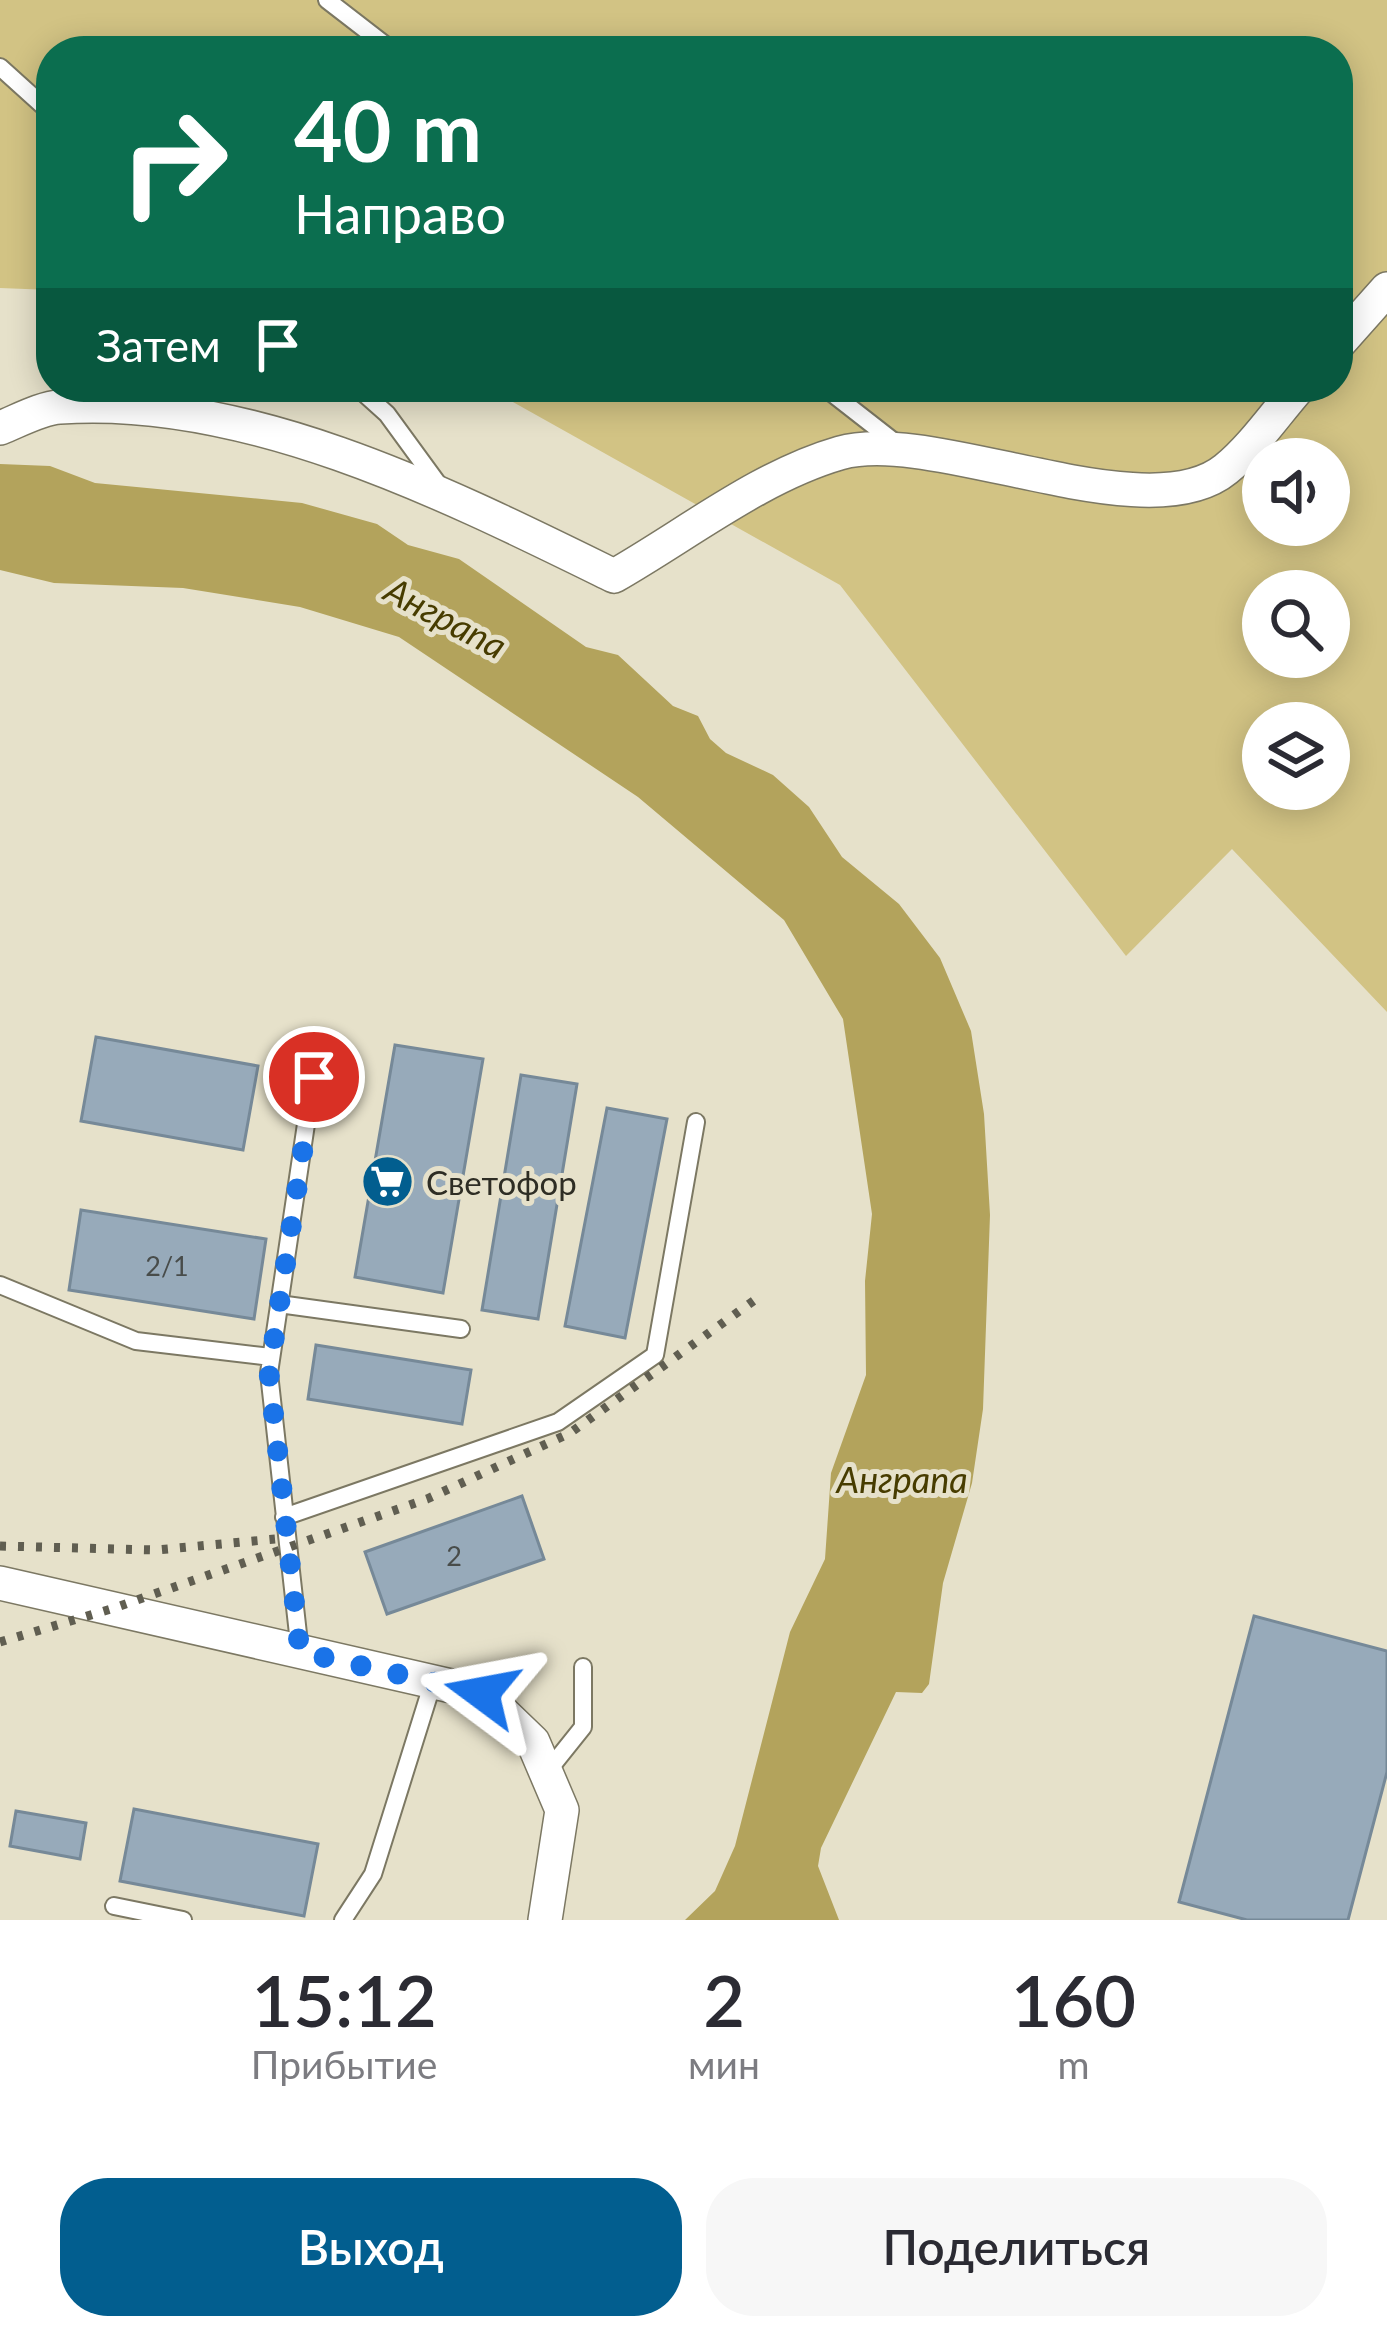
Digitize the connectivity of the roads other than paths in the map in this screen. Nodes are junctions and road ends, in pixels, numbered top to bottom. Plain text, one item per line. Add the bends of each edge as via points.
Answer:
1 (328, 0) edge
2 (374, 36) edge
3 (0, 67) edge
4 (36, 99) edge
5 (1387, 289) edge
6 (1353, 327) edge
7 (374, 402) edge
8 (843, 402) edge
9 (1286, 402) edge
10 (0, 428) edge
11 (902, 448) junction
12 (448, 498) junction
13 (314, 1077) dead end
14 (696, 1122) dead end
15 (0, 1285) edge
16 (279, 1304) junction
17 (461, 1329) dead end
18 (271, 1358) junction
19 (284, 1517) junction
20 (0, 1583) edge
21 (300, 1652) junction
22 (583, 1667) dead end
23 (434, 1682) junction
24 (546, 1773) junction
25 (114, 1906) dead end
26 (183, 1920) edge
27 (343, 1920) edge
28 (545, 1920) edge

1 - 2 lane
3 - 4 lane
5 - 6 street
7 - 12 lane
8 - 11 lane
9 - 11 street via 1223,472 1163,491 1002,472
10 - 12 street via 56,406 175,412 333,451
11 - 12 street via 842,453 787,476 614,576
13 - 16 lane
14 - 19 lane via 656,1355 558,1422
15 - 18 lane via 136,1341
16 - 17 lane
16 - 18 lane
18 - 19 lane
19 - 21 lane
20 - 21 street
21 - 23 street
22 - 24 lane via 583,1727
23 - 24 street via 482,1693 532,1742
23 - 27 lane via 373,1874
24 - 28 street via 562,1810
25 - 26 lane

